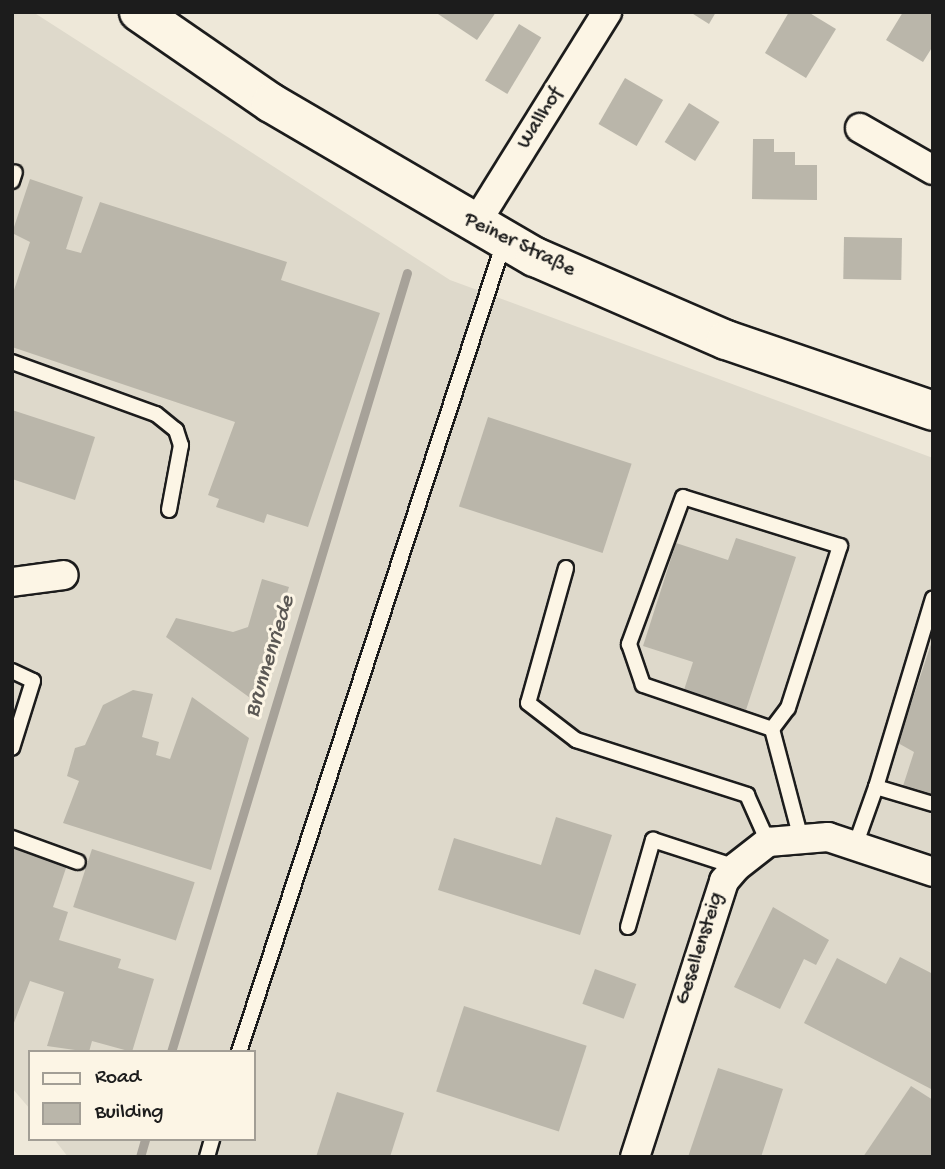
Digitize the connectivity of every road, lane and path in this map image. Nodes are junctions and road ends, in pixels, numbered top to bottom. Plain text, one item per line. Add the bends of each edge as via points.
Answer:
1 (139, 12) edge
2 (606, 13) edge
3 (860, 128) dead end
4 (933, 170) edge
5 (489, 234) junction
6 (12, 362) edge
7 (933, 411) edge
8 (169, 510) dead end
9 (566, 568) dead end
10 (64, 575) dead end
11 (12, 582) edge
12 (933, 598) edge
13 (12, 671) edge
14 (772, 729) junction
15 (12, 748) edge
16 (876, 787) junction
17 (933, 804) edge
18 (12, 838) edge
19 (801, 839) junction
20 (768, 842) junction
21 (855, 846) junction
22 (78, 862) dead end
23 (736, 867) junction
24 (933, 872) edge
25 (628, 927) dead end
26 (240, 1050) edge
27 (635, 1157) edge

1 - 5 main road, Peiner Straße via 271,103
2 - 5 street, Wallhof
3 - 4 street
5 - 7 main road, Peiner Straße via 726,340
5 - 26 lane
6 - 8 lane via 156,414 176,430 181,446
9 - 20 lane via 528,703 576,740 747,795
10 - 11 street
12 - 16 lane
13 - 15 lane via 33,681
14 - 14 lane via 643,685 629,644 683,497 840,546 788,708
14 - 19 lane
16 - 17 lane
16 - 21 lane
18 - 22 lane
19 - 20 street
19 - 21 street via 828,837
20 - 23 street, Gesellensteig
21 - 24 street
23 - 25 lane via 653,840
23 - 27 street, Gesellensteig via 724,881

